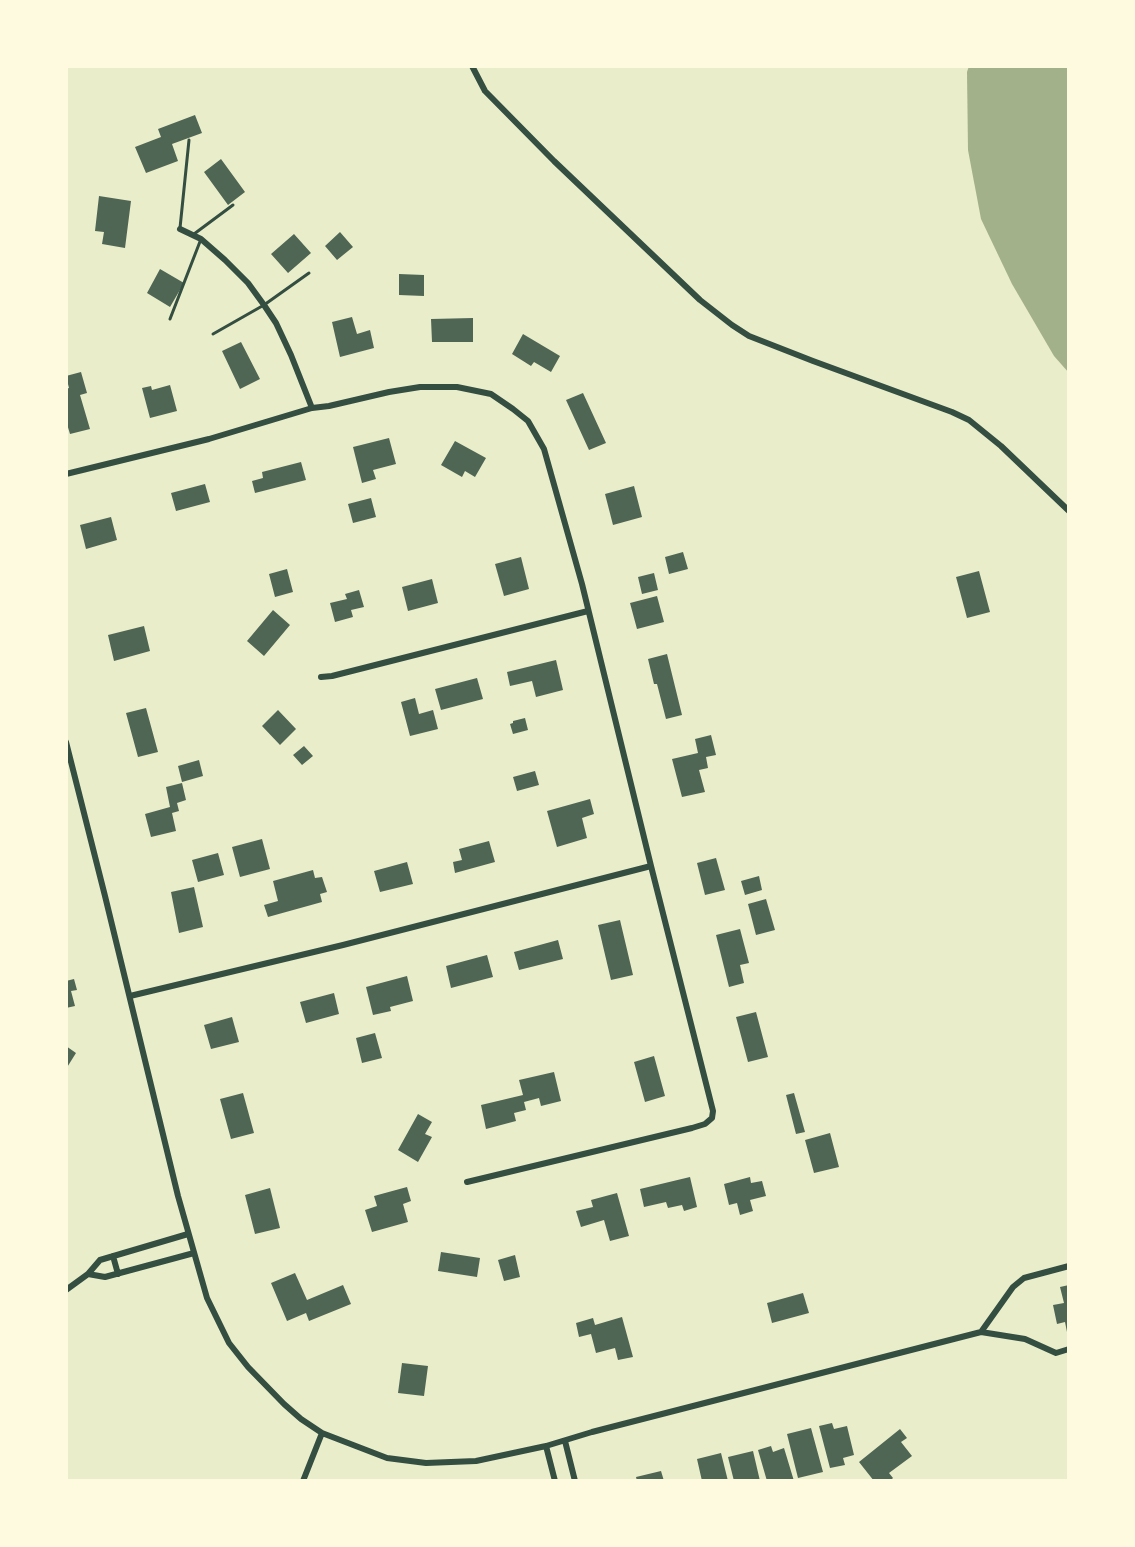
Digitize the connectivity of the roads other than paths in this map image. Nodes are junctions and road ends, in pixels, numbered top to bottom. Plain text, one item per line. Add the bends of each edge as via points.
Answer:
1 (472, 66) edge
2 (189, 140) dead end
3 (233, 205) dead end
4 (180, 229) joint
5 (192, 235) junction
6 (201, 239) junction
7 (309, 273) dead end
8 (264, 305) junction
9 (170, 319) dead end
10 (213, 334) dead end
11 (312, 408) junction
12 (66, 474) edge
13 (1069, 511) edge
14 (588, 611) junction
15 (321, 677) dead end
16 (66, 742) edge
17 (651, 866) junction
18 (130, 996) junction
19 (467, 1182) dead end
20 (188, 1234) junction
21 (194, 1253) junction
22 (113, 1256) junction
23 (1069, 1266) edge
24 (88, 1274) junction
25 (118, 1274) junction
26 (66, 1290) edge
27 (981, 1332) junction
28 (1069, 1349) edge
29 (322, 1432) junction
30 (565, 1441) junction
31 (546, 1446) junction
32 (303, 1481) edge
33 (555, 1481) edge
34 (575, 1481) edge

1 - 13 street via 485,91 554,161 700,300 732,325 760,341 969,420
2 - 4 lane
3 - 5 lane
4 - 5 street
5 - 6 street
6 - 8 street via 248,283
6 - 9 lane
7 - 8 lane
8 - 10 lane
8 - 11 street via 276,323
11 - 12 street
11 - 14 street via 420,387 457,387 491,394 513,409 528,421 544,449
14 - 15 street
14 - 17 street
16 - 18 street
17 - 18 street
17 - 19 street via 711,1099 712,1118 692,1128
18 - 20 street
20 - 21 street
20 - 22 street
21 - 25 street
21 - 29 street via 207,1298 229,1343 284,1404
22 - 24 street via 100,1260
22 - 25 street
23 - 27 street via 1024,1278
24 - 25 street
24 - 26 street
27 - 28 street via 1025,1339 1056,1353
27 - 30 street
29 - 31 street via 387,1458 426,1463 477,1461
29 - 32 street
30 - 31 street
30 - 34 street
31 - 33 street

